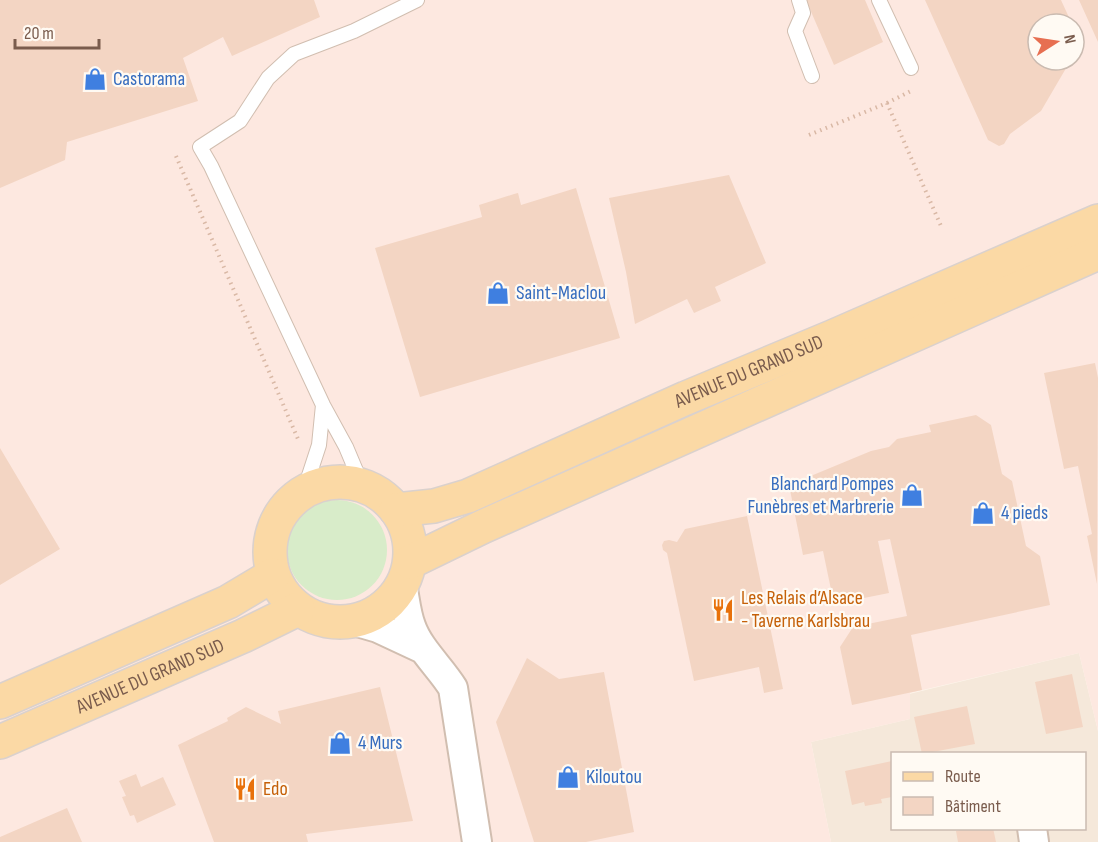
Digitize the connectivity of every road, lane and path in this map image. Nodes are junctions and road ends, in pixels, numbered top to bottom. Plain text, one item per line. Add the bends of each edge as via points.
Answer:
1 (417, 0) edge
2 (799, 0) edge
3 (879, 0) edge
4 (911, 68) dead end
5 (812, 76) dead end
6 (915, 89) dead end
7 (887, 103) junction
8 (809, 135) dead end
9 (176, 156) dead end
10 (1098, 220) edge
11 (941, 226) dead end
12 (1098, 252) edge
13 (323, 405) junction
14 (300, 442) dead end
15 (362, 485) junction
16 (304, 491) junction
17 (396, 510) junction
18 (406, 573) junction
19 (273, 574) junction
20 (298, 609) junction
21 (354, 621) junction
22 (423, 650) junction
23 (0, 702) edge
24 (0, 742) edge
25 (477, 842) edge

1 - 13 lane via 354,31 294,54 268,78 240,121 200,147
2 - 5 lane via 803,13 795,31
3 - 4 lane
6 - 7 path
7 - 8 path
7 - 11 path
9 - 14 path
10 - 17 main road, AVENUE DU GRAND SUD via 468,496 434,506
12 - 18 main road, AVENUE DU GRAND SUD via 483,527
13 - 15 lane
13 - 16 lane via 319,445
15 - 16 main road via 341,481 322,483
15 - 17 main road via 381,495
16 - 19 main road via 289,503 271,536 269,556
17 - 18 main road via 410,544
18 - 21 main road via 389,603
18 - 22 street via 411,626
19 - 20 main road via 287,599
19 - 23 main road, AVENUE DU GRAND SUD via 228,602
20 - 21 main road via 315,618
20 - 24 main road, AVENUE DU GRAND SUD
21 - 22 street
22 - 25 street via 453,688

